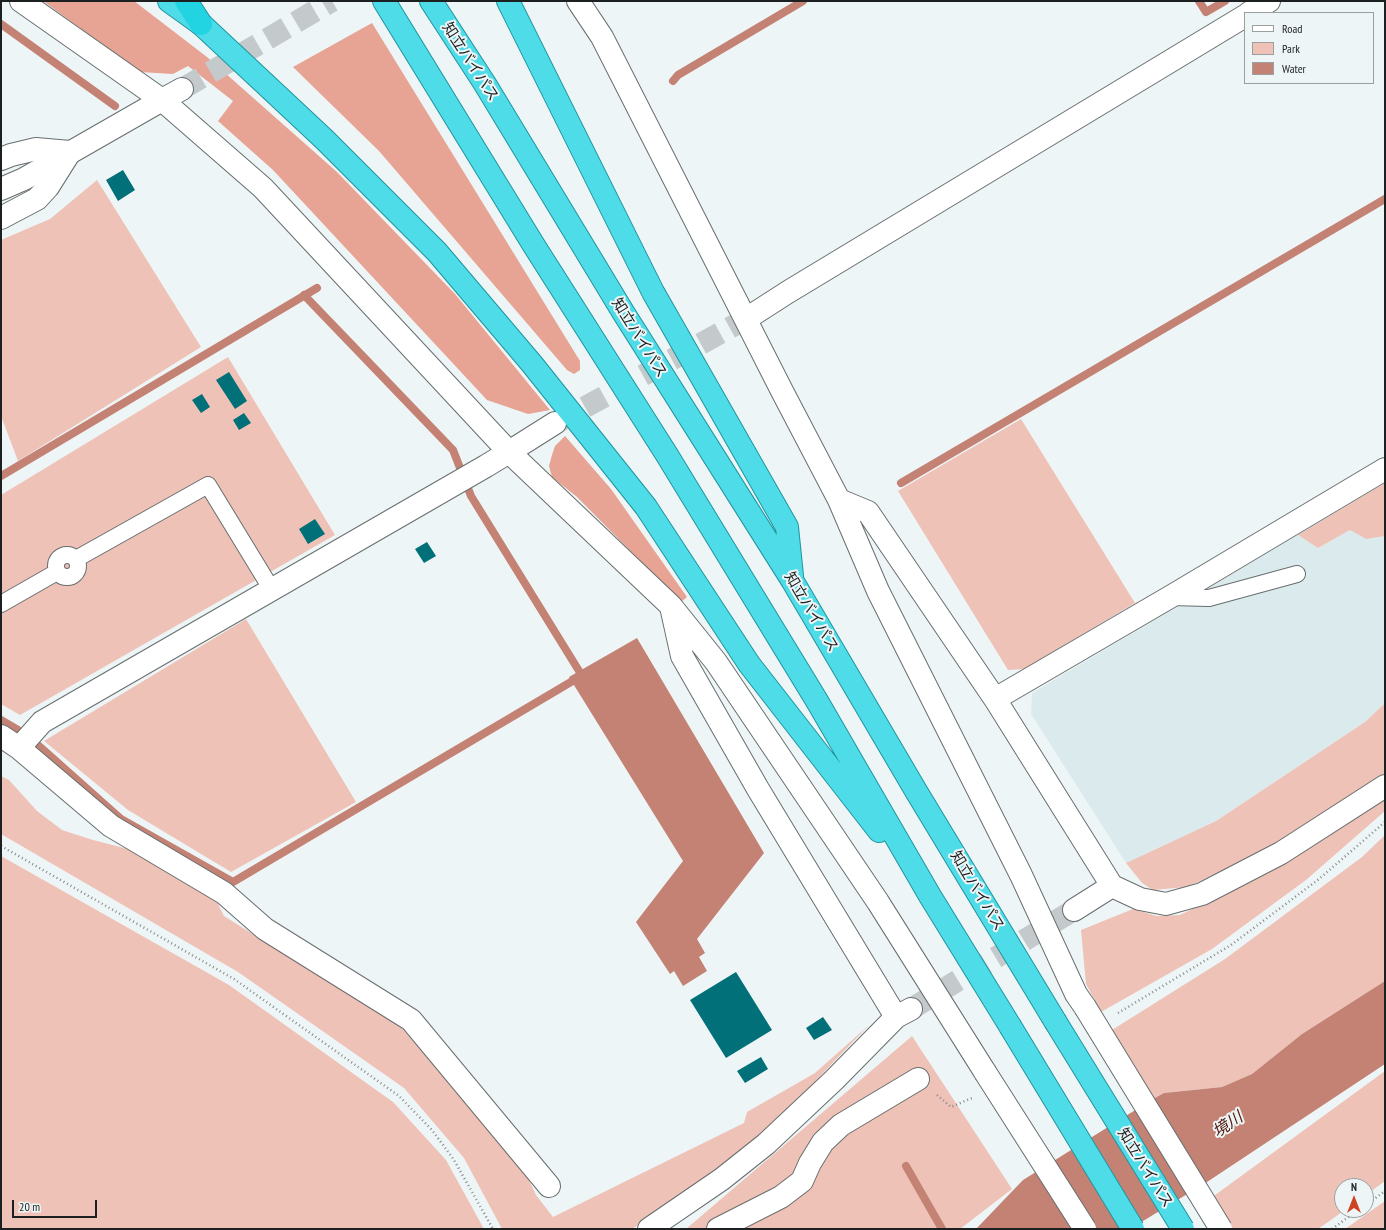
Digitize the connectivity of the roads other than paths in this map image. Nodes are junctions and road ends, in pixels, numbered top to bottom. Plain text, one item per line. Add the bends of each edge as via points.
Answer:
1 (21, 1) edge
2 (169, 1) edge
3 (186, 1) edge
4 (384, 1) edge
5 (431, 1) edge
6 (508, 1) edge
7 (578, 1) edge
8 (1269, 1) edge
9 (1251, 12) edge
10 (1244, 17) edge
11 (200, 24) junction
12 (182, 90) tunnel mouth
13 (162, 100) junction
14 (70, 152) junction
15 (1, 159) edge
16 (1, 189) edge
17 (1, 218) edge
18 (746, 319) junction
19 (555, 423) tunnel mouth
20 (509, 452) junction
21 (1385, 469) edge
22 (839, 500) junction
23 (1297, 574) dead end
24 (792, 580) junction
25 (272, 590) junction
26 (1170, 597) junction
27 (1, 604) edge
28 (671, 606) junction
29 (995, 699) junction
30 (1, 736) edge
31 (19, 748) junction
32 (1385, 786) edge
33 (1112, 886) junction
34 (930, 896) junction
35 (1074, 910) tunnel mouth
36 (918, 1079) road end
37 (549, 1186) dead end
38 (649, 1229) edge
39 (718, 1229) edge
40 (1086, 1229) edge
41 (1133, 1229) edge
42 (1183, 1229) edge
43 (1221, 1229) edge

1 - 13 street
2 - 11 highway
3 - 11 highway
4 - 34 highway via 533,244 667,455 817,701
5 - 24 highway, 知立バイパス
6 - 24 highway via 653,292 787,527
7 - 18 street via 602,37
8 - 9 street
10 - 18 street
11 - 34 highway via 324,139 437,252 532,364 646,507 749,664
12 - 13 street
13 - 14 street
13 - 20 street via 263,188
14 - 15 street via 36,149
14 - 16 street via 24,179
14 - 17 street via 48,188 37,199
18 - 22 street
19 - 20 street
20 - 25 street
20 - 28 street
21 - 26 street
22 - 29 street via 868,512
22 - 43 street, bridge via 878,591 1021,875 1076,994
23 - 26 lane via 1209,598
24 - 42 highway, 知立バイパス, bridge via 1055,1021
25 - 27 lane via 208,485 76,559 70,555 57,558 57,572
25 - 31 street via 42,722
26 - 29 street
28 - 38 street via 682,656 758,789 904,1013 766,1144 722,1179
28 - 40 street, bridge via 716,662 878,902
29 - 33 street
30 - 31 street
31 - 37 street via 111,826 224,893 265,929 412,1020
32 - 33 street via 1281,853 1202,894 1166,904 1140,899
33 - 35 street
34 - 41 highway, bridge
36 - 39 street via 841,1125 823,1142 802,1181 797,1185 781,1197

